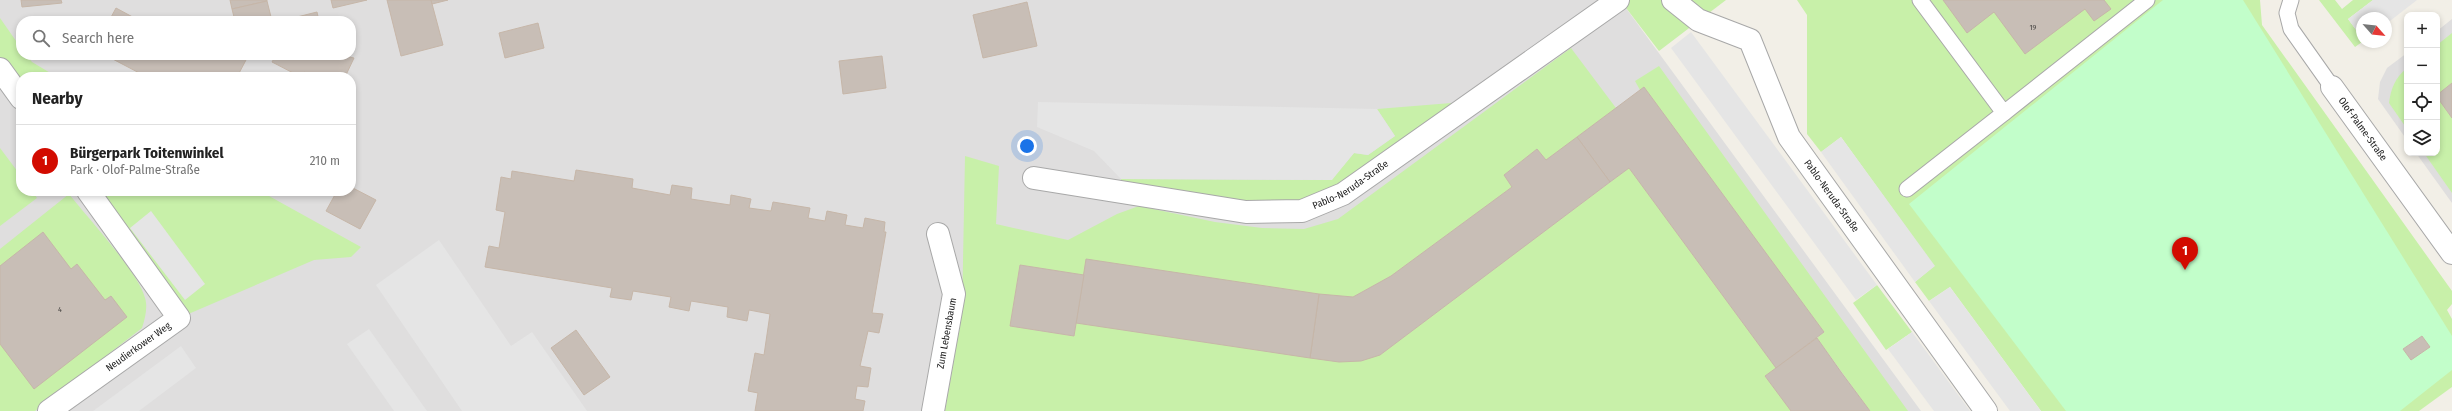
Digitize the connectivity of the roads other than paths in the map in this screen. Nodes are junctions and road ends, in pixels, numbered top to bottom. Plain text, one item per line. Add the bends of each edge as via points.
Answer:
1 (1618, 0) edge
2 (1673, 0) edge
3 (1920, 0) edge
4 (2148, 0) edge
5 (2291, 0) edge
6 (0, 69) edge
7 (2332, 87) joint
8 (16, 91) edge
9 (2004, 112) junction
10 (1034, 178) dead end
11 (1907, 190) dead end
12 (92, 196) edge
13 (938, 234) dead end
14 (2452, 253) edge
15 (49, 411) edge
16 (933, 411) edge
17 (1986, 411) edge

1 - 10 street, Pablo-Neruda-Straße via 1343,194 1302,211 1246,212
2 - 17 street, Pablo-Neruda-Straße via 1698,20 1750,40 1789,137
3 - 9 lane
4 - 9 lane
5 - 7 lane, Olof-Palme-Straße via 2287,13 2292,29
6 - 8 street
7 - 14 street, Olof-Palme-Straße
9 - 11 lane
12 - 15 street, Neudierkower Weg via 179,318
13 - 16 street, Zum Lebensbaum via 954,294

